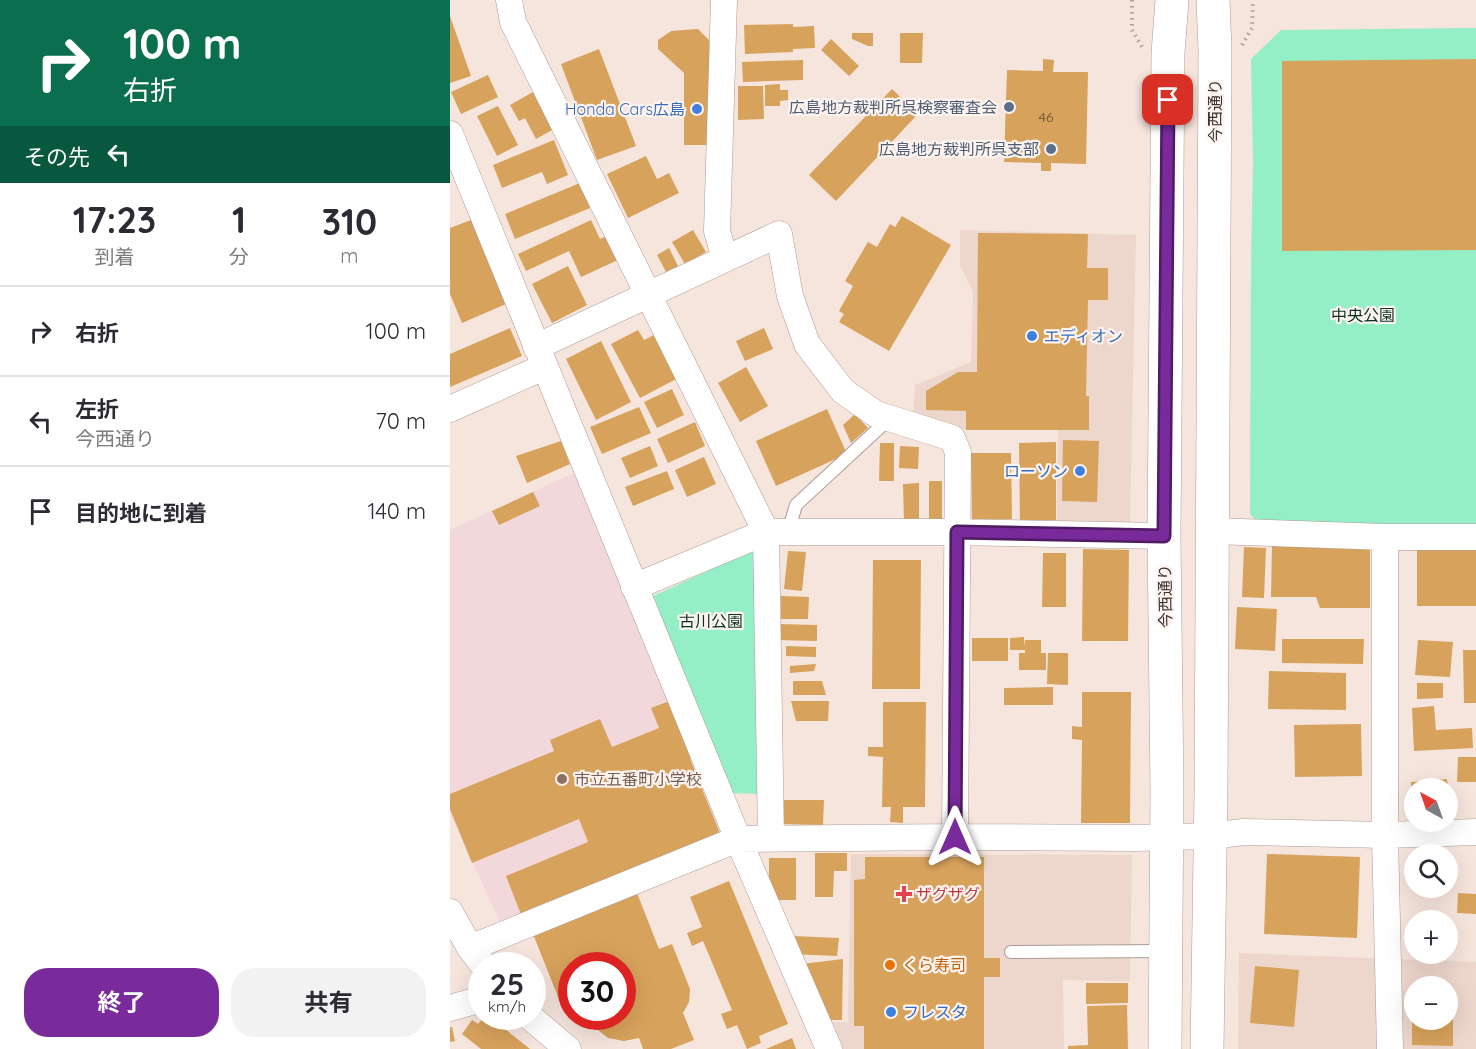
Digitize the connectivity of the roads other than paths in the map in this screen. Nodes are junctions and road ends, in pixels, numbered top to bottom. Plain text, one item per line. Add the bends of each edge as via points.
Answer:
1 (509, 0) edge
2 (724, 0) edge
3 (1172, 0) edge
4 (1213, 0) edge
5 (450, 134) edge
6 (460, 186) edge
7 (724, 259) junction
8 (647, 295) junction
9 (540, 357) junction
10 (450, 409) edge
11 (890, 418) junction
12 (1212, 531) junction
13 (777, 532) junction
14 (957, 532) junction
15 (1164, 536) junction
16 (1385, 537) junction
17 (1476, 537) edge
18 (634, 587) junction
19 (1476, 832) edge
20 (1385, 835) junction
21 (955, 837) junction
22 (1210, 837) junction
23 (771, 838) junction
24 (1166, 838) junction
25 (738, 839) junction
26 (450, 912) edge
27 (1165, 951) junction
28 (474, 952) edge
29 (488, 952) edge
30 (1011, 952) dead end
31 (468, 1003) edge
32 (450, 1008) edge
33 (545, 1030) edge
34 (568, 1049) edge
35 (829, 1049) edge
36 (1165, 1049) edge
37 (1207, 1049) edge
38 (1390, 1049) edge

1 - 8 street via 513,22
2 - 7 street via 717,231
3 - 15 street, 今西通り via 1168,53
4 - 12 street, 今西通り
5 - 6 street
6 - 9 street
7 - 8 street
7 - 11 street via 779,234 790,296 807,344 843,391 876,414
8 - 9 street
8 - 13 street
9 - 10 street
9 - 18 street
11 - 13 lane via 796,505
11 - 14 street via 952,438 958,452
12 - 16 street
12 - 22 street, 今西通り
13 - 14 street
13 - 18 street
13 - 23 street
14 - 15 street
14 - 21 street
15 - 24 street, 今西通り
16 - 17 street
16 - 20 street
18 - 25 street
19 - 20 street
20 - 22 street via 1243,832
20 - 38 street
21 - 23 street
21 - 24 street
22 - 24 street
22 - 37 street, 今西通り
23 - 25 street
24 - 27 street, 今西通り
25 - 29 street
25 - 35 street
26 - 28 street
27 - 30 lane
27 - 36 street, 今西通り
31 - 32 street
33 - 34 street

